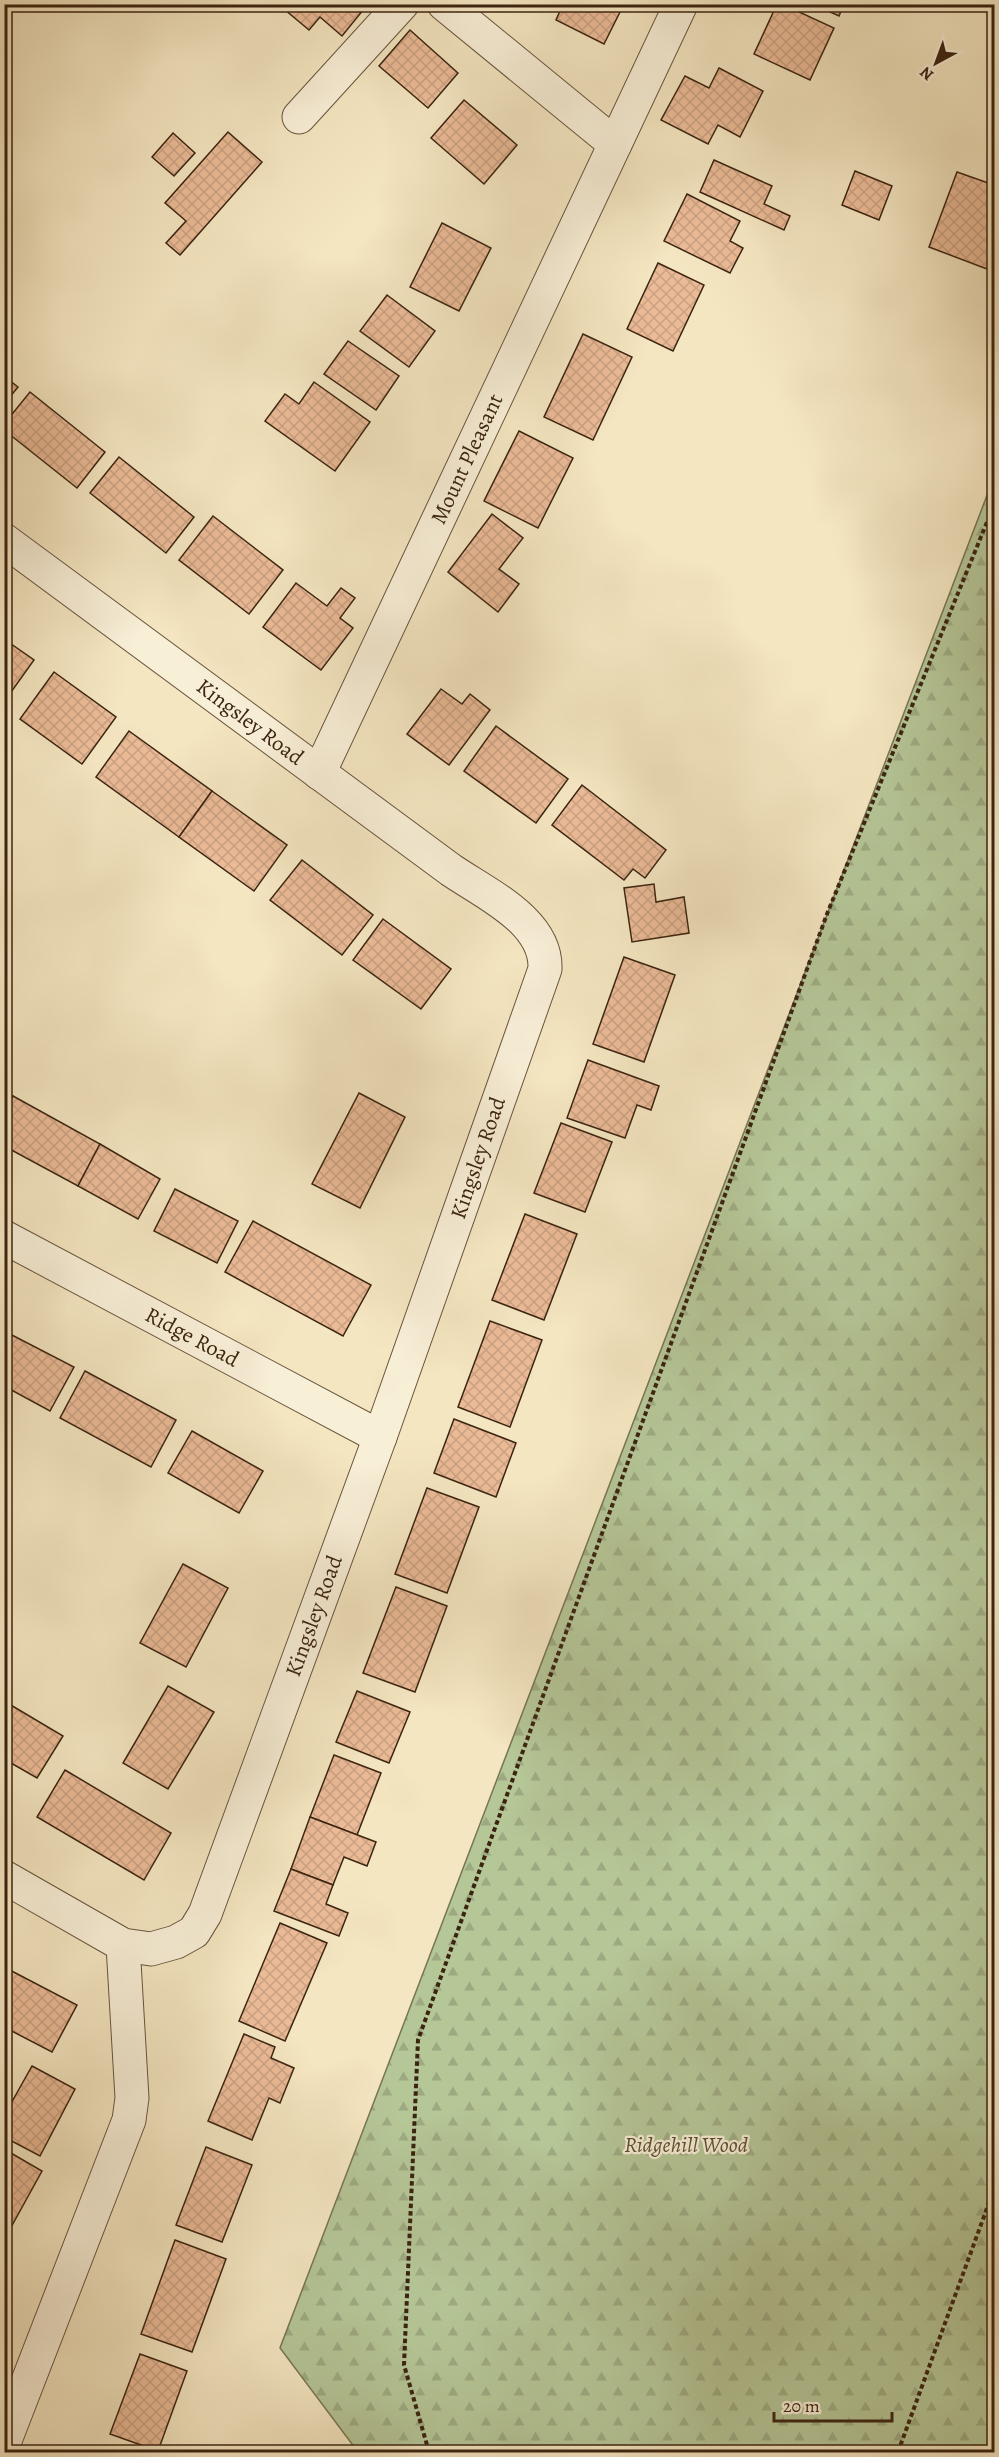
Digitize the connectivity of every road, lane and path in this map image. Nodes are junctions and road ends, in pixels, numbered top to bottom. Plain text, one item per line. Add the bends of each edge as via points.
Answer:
1 (402, 4) edge
2 (444, 4) edge
3 (681, 4) edge
4 (299, 117) dead end
5 (615, 144) junction
6 (994, 505) edge
7 (4, 540) edge
8 (319, 773) junction
9 (4, 1237) edge
10 (380, 1437) junction
11 (4, 1877) edge
12 (123, 1945) junction
13 (994, 2189) edge
14 (4, 2443) edge
15 (429, 2452) edge
16 (898, 2452) edge

1 - 4 street
2 - 5 street
3 - 5 street, Mount Pleasant
5 - 8 street, Mount Pleasant
6 - 15 path via 827,914 418,2040 404,2365
7 - 8 street, Kingsley Road
8 - 10 street, Kingsley Road via 522,919 546,954 545,969
9 - 10 street, Ridge Road
10 - 12 street, Kingsley Road via 205,1914 194,1932 176,1942 151,1949
11 - 12 street
12 - 14 street via 131,2075 129,2120
13 - 16 path

